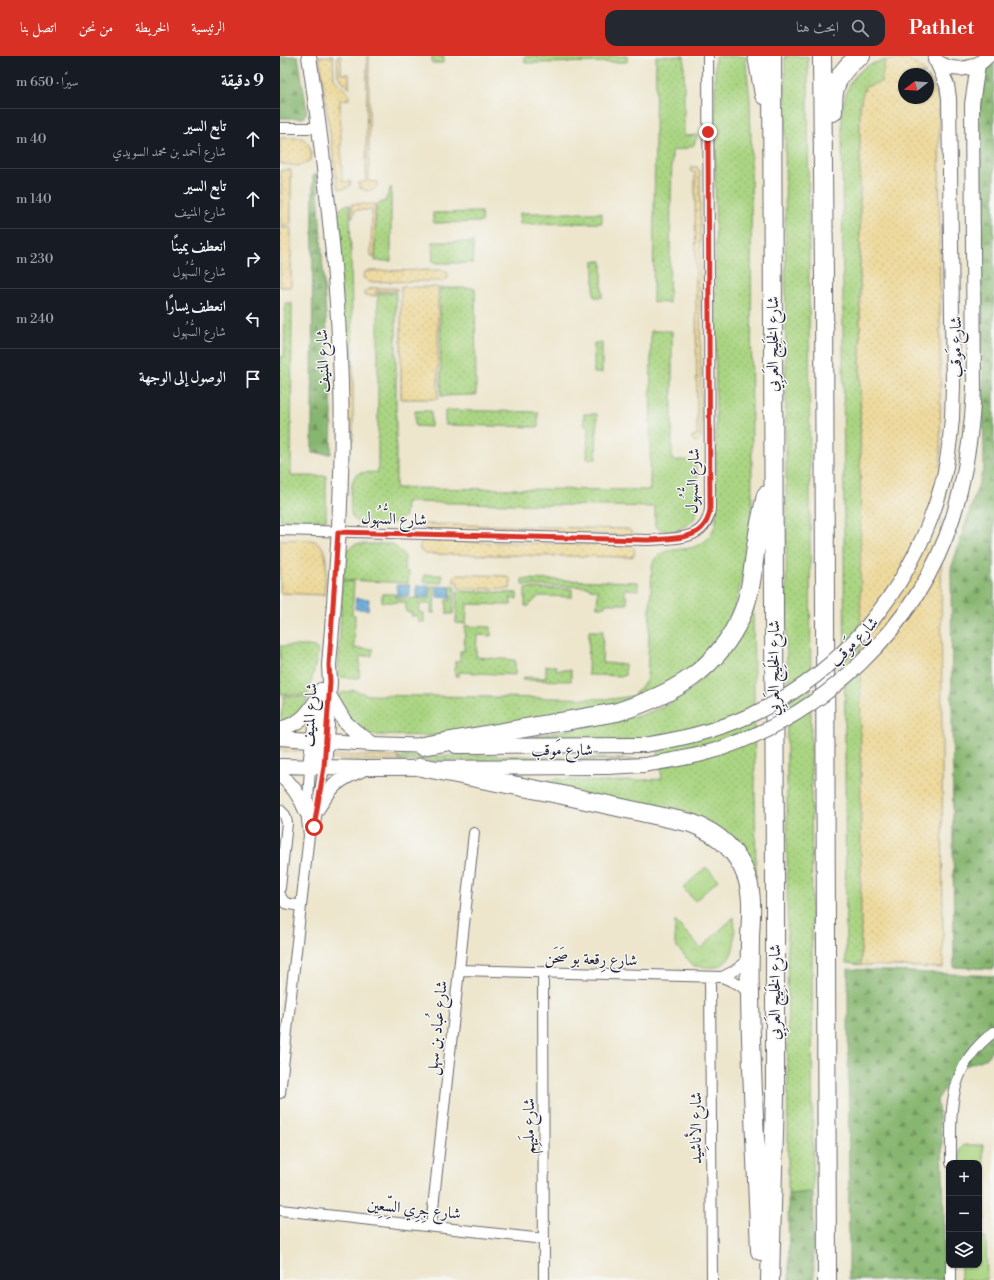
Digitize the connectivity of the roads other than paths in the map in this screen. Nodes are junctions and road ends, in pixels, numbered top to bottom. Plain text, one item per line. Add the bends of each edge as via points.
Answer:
1 (309, 56) edge
2 (708, 56) edge
3 (757, 56) edge
4 (772, 56) edge
5 (822, 56) edge
6 (861, 56) edge
7 (934, 59) edge
8 (983, 60) edge
9 (280, 128) edge
10 (320, 128) junction
11 (772, 145) junction
12 (824, 276) junction
13 (774, 459) junction
14 (280, 530) edge
15 (338, 532) junction
16 (325, 694) junction
17 (280, 729) edge
18 (280, 738) edge
19 (320, 741) junction
20 (373, 744) junction
21 (422, 746) junction
22 (280, 766) edge
23 (317, 767) junction
24 (421, 767) junction
25 (365, 768) junction
26 (280, 775) edge
27 (280, 810) edge
28 (312, 811) junction
29 (474, 833) dead end
30 (280, 888) edge
31 (280, 896) edge
32 (301, 906) junction
33 (750, 960) junction
34 (459, 970) junction
35 (543, 972) junction
36 (710, 977) junction
37 (722, 977) junction
38 (750, 995) junction
39 (994, 1032) edge
40 (280, 1093) edge
41 (951, 1160) edge
42 (280, 1210) edge
43 (431, 1226) junction
44 (544, 1239) junction
45 (951, 1268) edge
46 (544, 1280) edge
47 (712, 1280) edge
48 (761, 1280) edge
49 (770, 1280) edge
50 (827, 1280) edge
51 (951, 1280) edge

1 - 10 main road, شارع المنيف
2 - 15 street, شارع السُّهُول via 710,509 703,526 695,534 684,537 646,540
3 - 11 highway
4 - 11 highway, شارع الخَلِيج العَربِي
5 - 12 highway
6 - 12 highway via 853,61 843,74 836,84 834,93 829,250
7 - 8 main road via 947,67 957,69 968,68
7 - 21 main road, شارع مَوقب, bridge via 943,74 949,98 952,418 949,451 933,514 921,544 888,601 855,640 821,671 795,690 738,721 707,732 644,745
8 - 24 main road, شارع مَوقب, bridge via 972,104 974,389 969,451 962,485 940,551 924,582 884,638 860,664 806,707 751,736 712,751 644,764 599,767
9 - 10 street
10 - 15 main road, شارع المنيف via 332,234 341,382
11 - 13 highway, شارع الخَلِيج العَربِي
12 - 50 highway
13 - 21 highway via 750,586 742,614 729,638 712,660 690,679 644,704 617,712
13 - 49 highway, شارع الخَلِيج العَربِي via 775,1096
14 - 15 street, شارع السُّهُول
15 - 16 main road, شارع المنيف
16 - 17 main road via 302,719
16 - 19 main road, شارع المنيف
16 - 20 main road via 344,722
18 - 19 main road, شارع مَوقب
19 - 20 main road, شارع مَوقب
19 - 23 main road, شارع المنيف
20 - 21 main road, شارع مَوقب
22 - 23 main road, شارع مَوقب
23 - 25 main road, شارع مَوقب
23 - 28 street
23 - 28 street
24 - 25 main road, شارع مَوقب
24 - 33 highway via 558,794 702,827 726,844 736,856 748,880
25 - 28 main road via 335,784
26 - 28 main road via 292,785
27 - 30 street via 285,815 287,823
28 - 32 street via 307,825 309,835
29 - 34 street, شارع عُباد بن سهل
31 - 32 street via 285,903
32 - 40 street
33 - 37 street, شارع رِقعة بو صَحَن
33 - 38 highway
34 - 35 street, شارع رِقعة بو صَحَن
34 - 43 street, شارع عُباد بن سهل
35 - 36 street, شارع رِقعة بو صَحَن
35 - 44 street, شارع ملَيهِم
36 - 37 street, شارع رِقعة بو صَحَن
36 - 47 street, شارع الأناشِيد
37 - 38 street, شارع رِقعة بو صَحَن via 740,985
38 - 48 highway
39 - 41 street via 972,1053 958,1077 952,1107
42 - 43 street, شارع جِرِي السِّعِين
43 - 44 street, شارع جِرِي السِّعِين
44 - 46 street, شارع ملَيهِم
45 - 51 street

